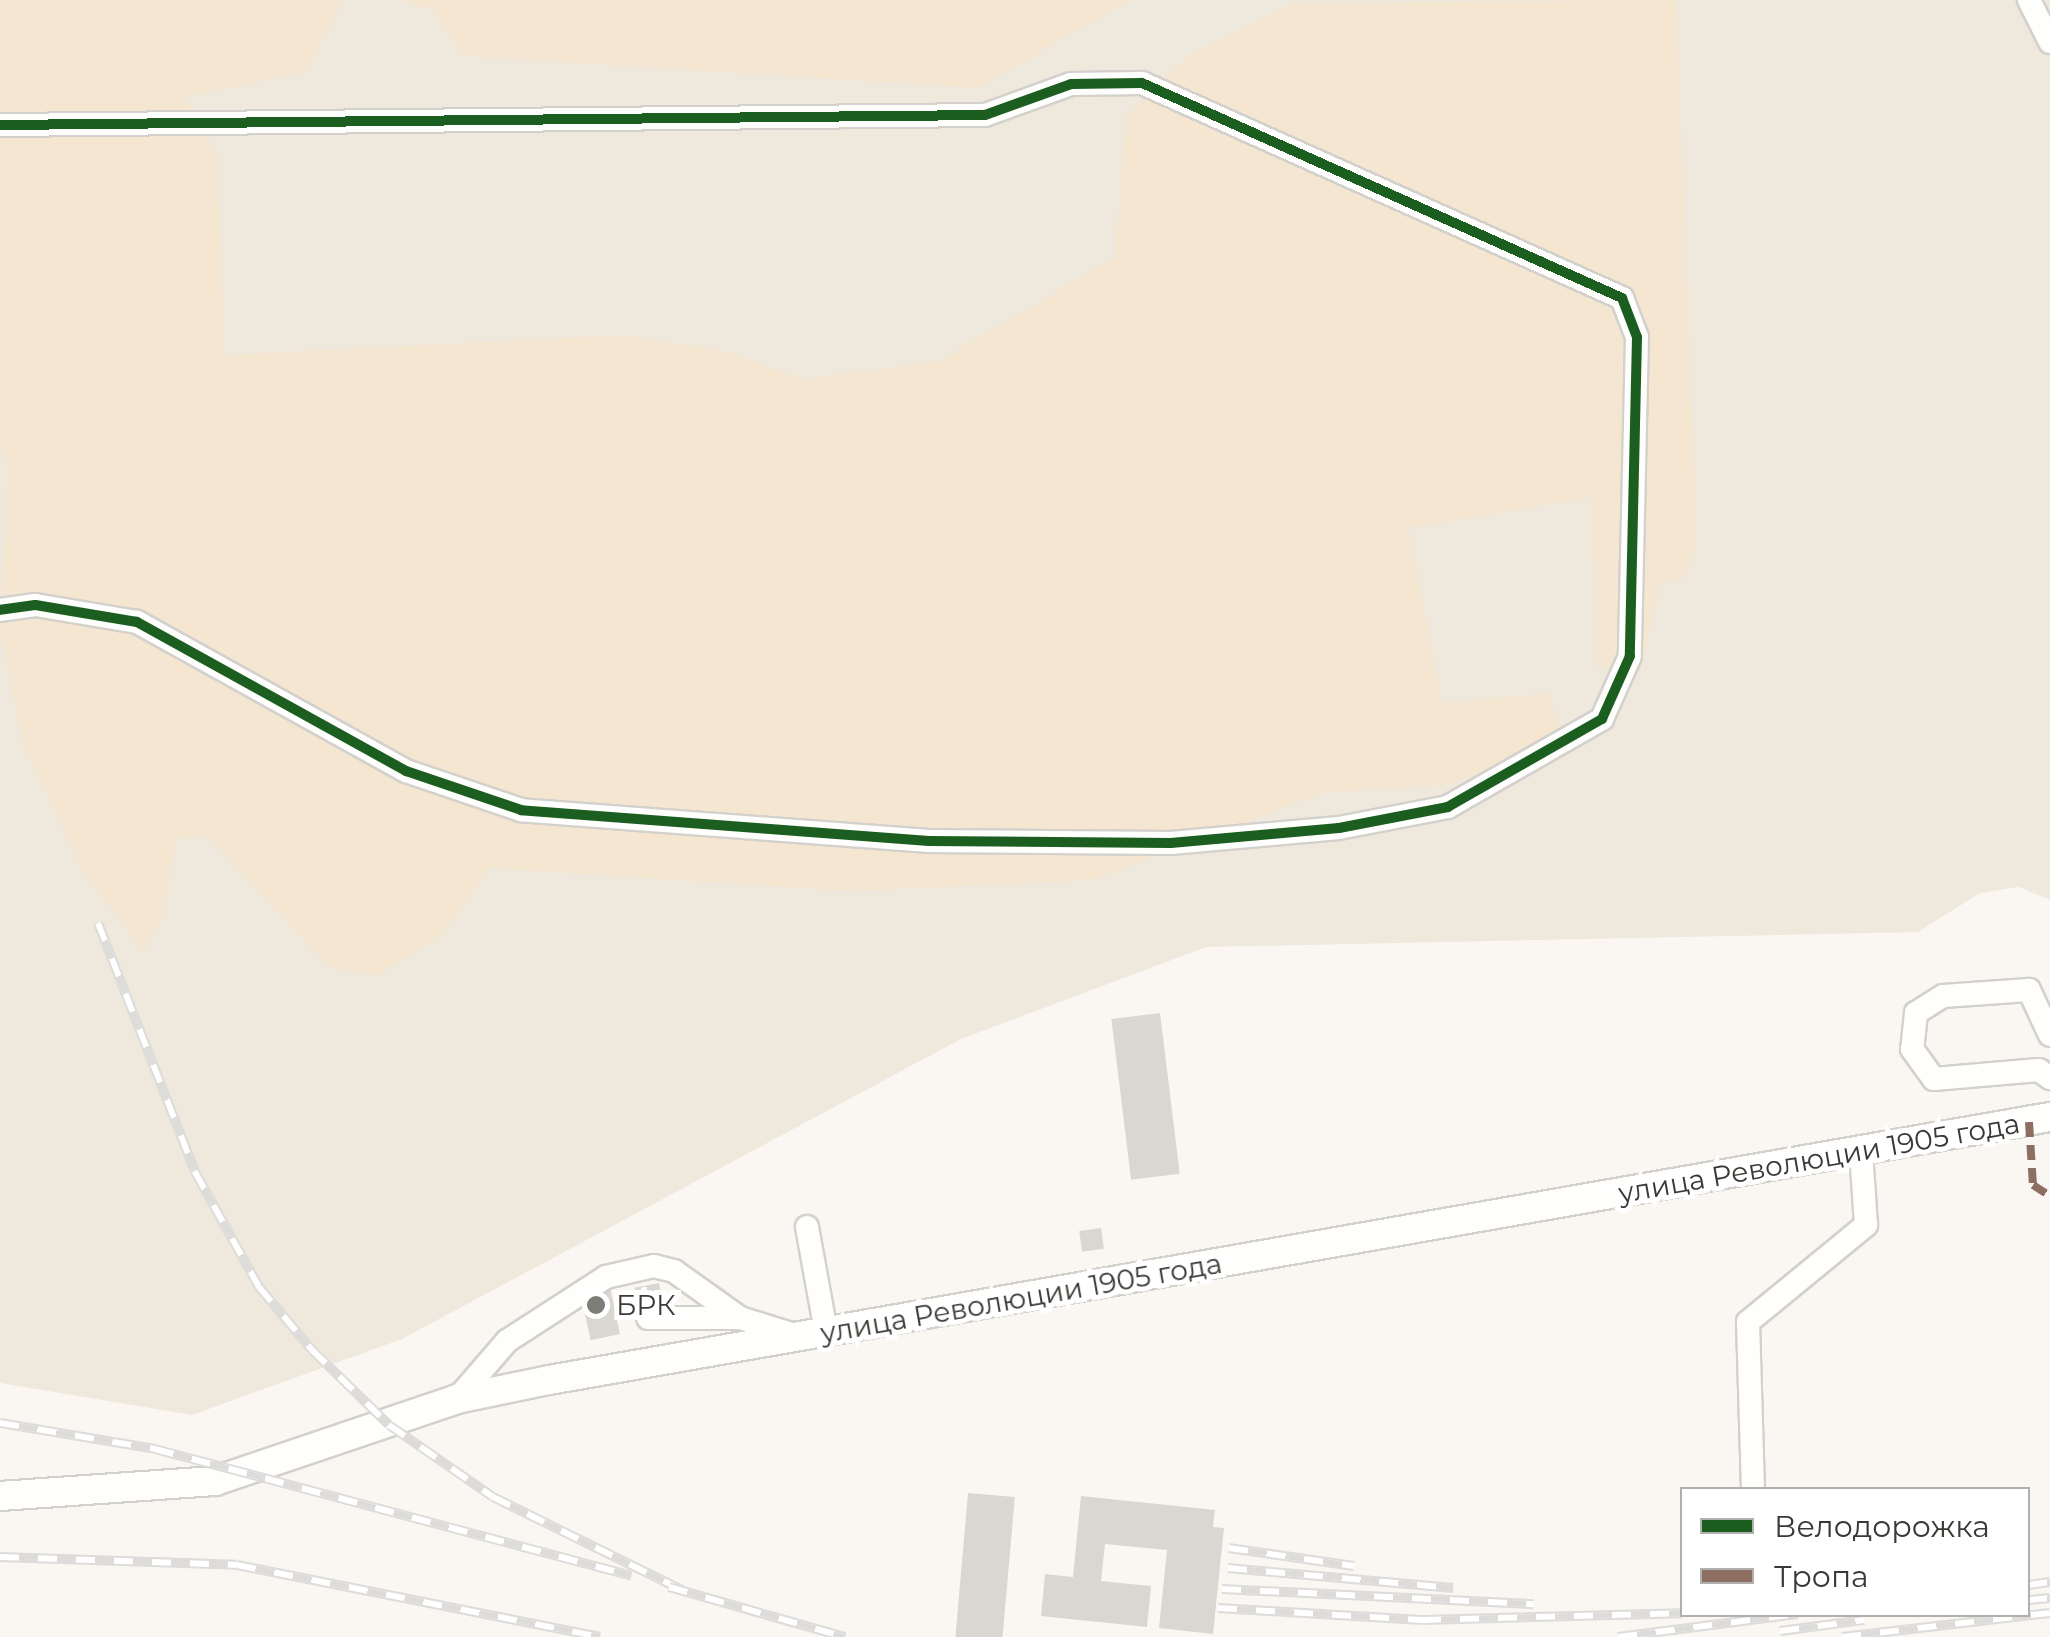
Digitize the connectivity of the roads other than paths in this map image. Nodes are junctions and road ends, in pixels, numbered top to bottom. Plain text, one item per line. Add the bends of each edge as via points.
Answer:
1 (2030, 0) edge
2 (2050, 42) edge
3 (0, 125) edge
4 (0, 610) edge
5 (2050, 1035) edge
6 (2050, 1078) edge
7 (2050, 1116) edge
8 (1861, 1151) junction
9 (807, 1228) dead end
10 (648, 1318) dead end
11 (740, 1318) junction
12 (813, 1334) junction
13 (457, 1400) junction
14 (1753, 1487) edge
15 (0, 1496) edge

1 - 2 street
3 - 4 street via 985,115 1071,84 1142,83 1622,298 1637,337 1630,656 1602,719 1448,807 1338,828 1171,843 928,841 521,810 406,771 137,622 35,606
5 - 6 street via 2029,990 1943,996 1916,1013 1912,1049 1934,1080 2039,1070
7 - 8 main road, улица Революции 1905 года
8 - 12 main road, улица Революции 1905 года
8 - 14 street via 1866,1225 1748,1322
9 - 12 street
10 - 11 street
11 - 12 street
11 - 13 street via 674,1271 654,1266 606,1277 507,1341
12 - 13 main road, улица Революции 1905 года
13 - 15 main road, улица Революции 1905 года via 215,1482

